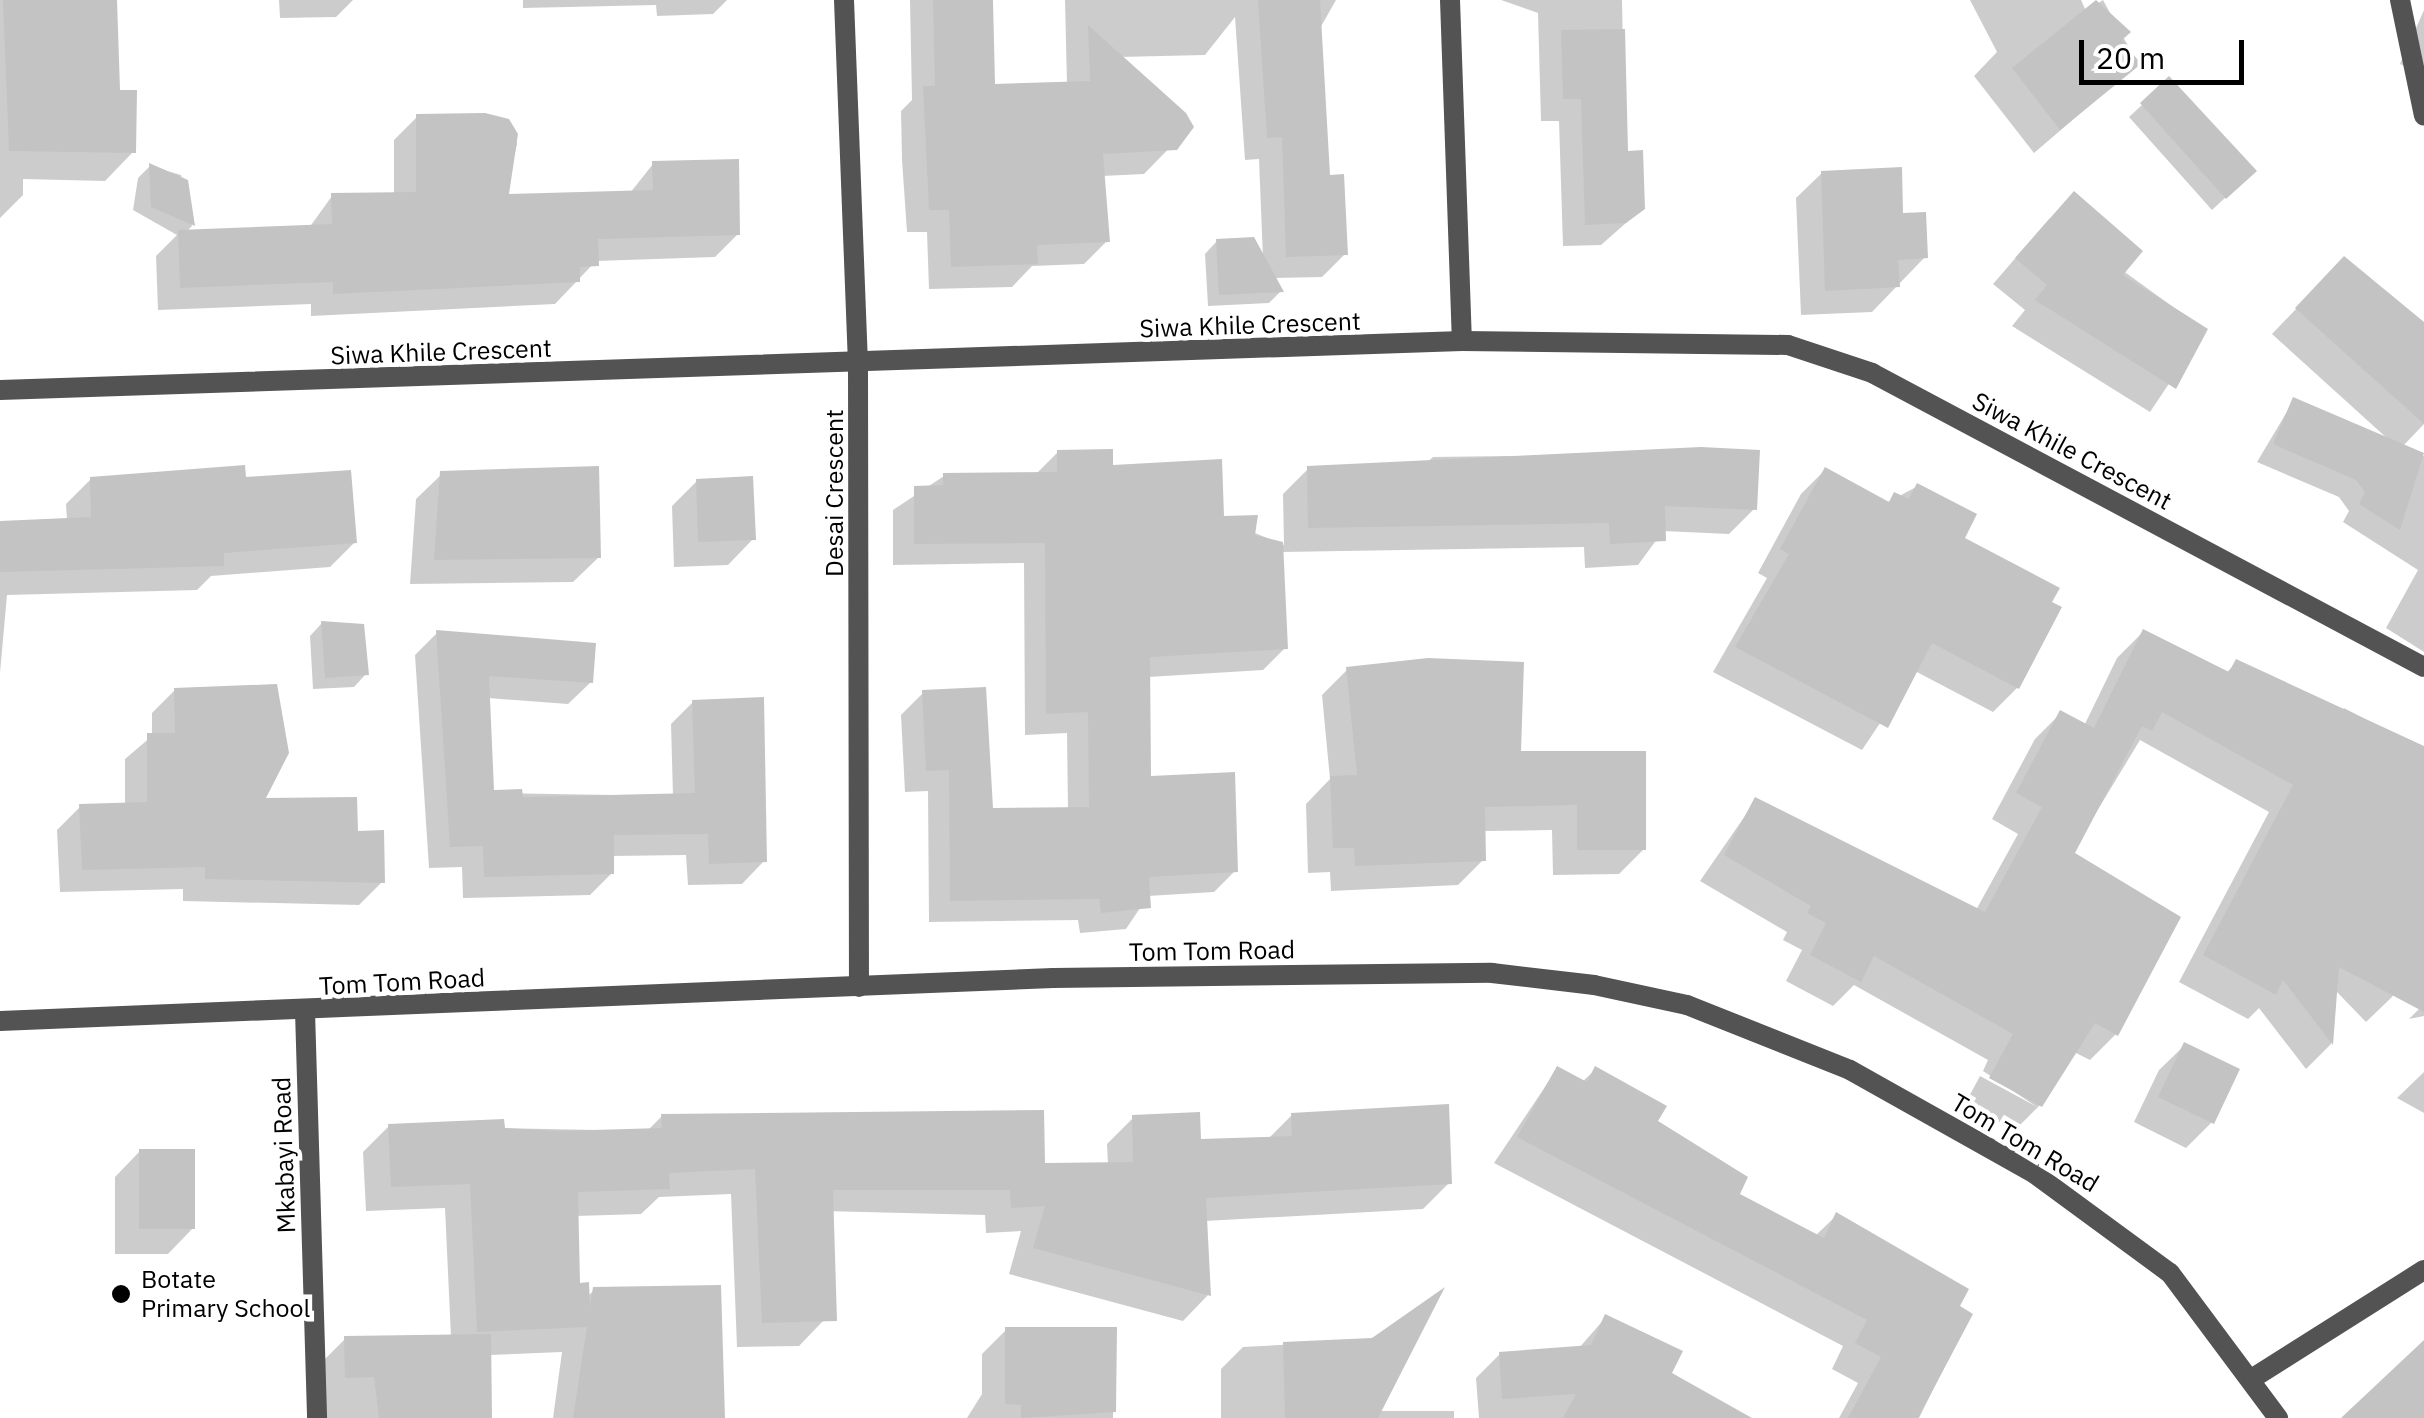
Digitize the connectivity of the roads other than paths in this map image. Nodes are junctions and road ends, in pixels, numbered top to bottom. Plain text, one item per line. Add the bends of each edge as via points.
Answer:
1 (844, 0) edge
2 (1450, 0) edge
3 (2400, 0) edge
4 (2424, 116) edge
5 (1462, 341) junction
6 (858, 365) junction
7 (0, 390) edge
8 (2424, 666) edge
9 (859, 986) junction
10 (305, 1011) junction
11 (0, 1021) edge
12 (2424, 1270) edge
13 (2253, 1378) junction
14 (317, 1418) edge
15 (2278, 1418) edge

1 - 6 street, Desai Crescent
2 - 5 street
3 - 4 street
5 - 6 street, Siwa Khile Crescent
5 - 8 street, Siwa Khile Crescent via 1740,342 1830,355
6 - 7 street, Siwa Khile Crescent
6 - 9 street, Desai Crescent
9 - 10 street, Tom Tom Road
9 - 13 street, Tom Tom Road via 1492,973 1688,1005 1850,1070 2035,1174 2170,1274
10 - 11 street, Tom Tom Road
10 - 14 street, Mkabayi Road
12 - 13 street
13 - 15 street, Tom Tom Road

